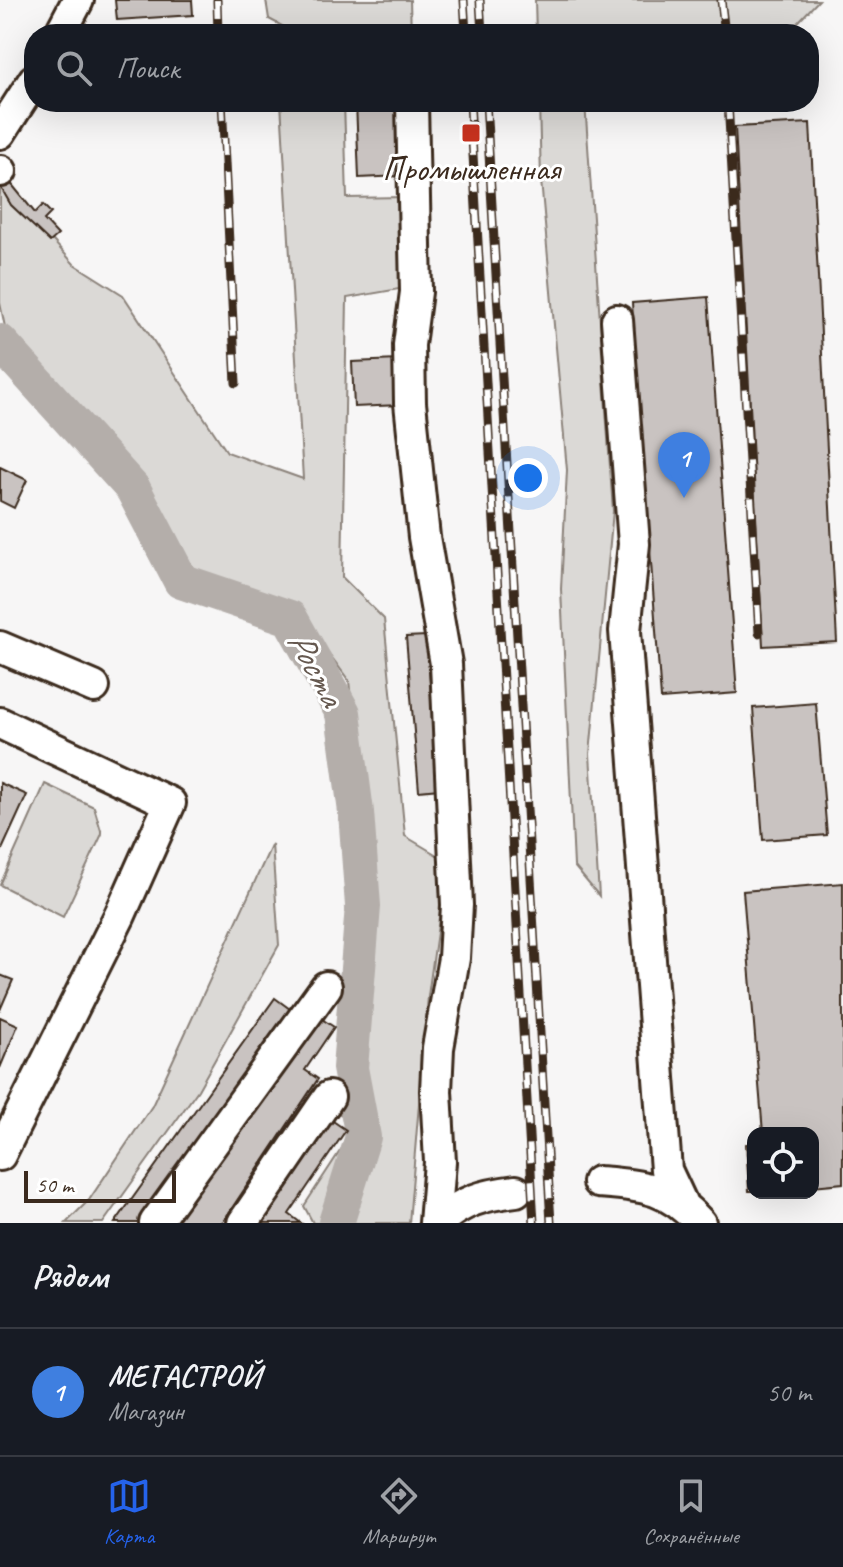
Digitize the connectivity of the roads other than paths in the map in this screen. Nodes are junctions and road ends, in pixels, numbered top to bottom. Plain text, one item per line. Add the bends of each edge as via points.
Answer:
1 (78, 0) edge
2 (65, 24) edge
3 (24, 96) edge
4 (412, 112) edge
5 (0, 133) edge
6 (617, 320) dead end
7 (0, 647) edge
8 (94, 687) dead end
9 (0, 723) edge
10 (326, 987) dead end
11 (329, 1097) dead end
12 (0, 1155) edge
13 (598, 1182) dead end
14 (516, 1191) dead end
15 (690, 1212) edge
16 (155, 1223) edge
17 (243, 1223) edge
18 (436, 1223) edge

1 - 2 street
3 - 5 street
4 - 18 street via 416,292 409,345 410,403 424,537 446,664 457,905 454,958 438,1048
6 - 15 street via 634,544 625,631 666,1170
7 - 8 street
9 - 12 street via 170,803
10 - 16 street
11 - 17 street
13 - 15 street via 648,1186
14 - 18 street via 459,1204

